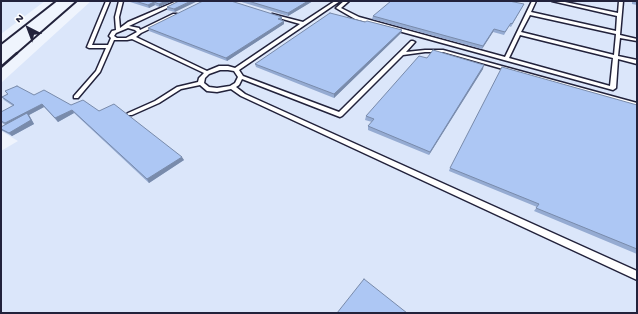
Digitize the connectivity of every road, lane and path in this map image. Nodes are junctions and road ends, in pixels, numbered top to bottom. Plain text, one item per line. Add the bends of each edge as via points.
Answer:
1 (108, 1) edge
2 (120, 1) edge
3 (180, 1) edge
4 (338, 1) edge
5 (347, 1) edge
6 (534, 1) edge
7 (554, 1) edge
8 (621, 1) edge
9 (267, 12) edge
10 (178, 13) edge
11 (528, 13) junction
12 (620, 15) junction
13 (304, 24) junction
14 (121, 29) junction
15 (139, 32) junction
16 (519, 33) junction
17 (618, 34) junction
18 (132, 37) junction
19 (113, 38) junction
20 (637, 40) edge
21 (413, 42) dead end
22 (109, 46) junction
23 (401, 54) junction
24 (616, 57) junction
25 (506, 59) junction
26 (637, 62) edge
27 (236, 70) junction
28 (207, 73) junction
29 (242, 77) junction
30 (201, 83) junction
31 (232, 87) junction
32 (76, 97) dead end
33 (637, 105) edge
34 (130, 114) edge
35 (637, 276) edge

1 - 22 lane via 88,47
2 - 14 lane via 117,17
3 - 14 lane
4 - 13 lane
5 - 25 lane via 338,8 357,18
6 - 11 lane
7 - 12 lane
8 - 12 lane
9 - 13 lane
10 - 15 lane
11 - 16 lane
11 - 17 lane
12 - 17 lane
13 - 27 lane
14 - 15 lane via 133,28
14 - 19 lane via 112,34
15 - 18 lane
16 - 24 lane
16 - 25 lane
17 - 20 lane
17 - 24 lane
18 - 19 lane via 121,40
18 - 28 lane
19 - 22 lane
21 - 23 lane
22 - 32 lane via 98,71
23 - 29 lane via 340,115
23 - 33 lane via 443,51
24 - 25 lane via 613,88
24 - 26 lane
27 - 28 lane via 219,68
27 - 29 lane
28 - 30 lane
29 - 31 lane
30 - 31 lane via 207,89
30 - 34 lane via 179,88 157,102
31 - 35 lane via 243,95

